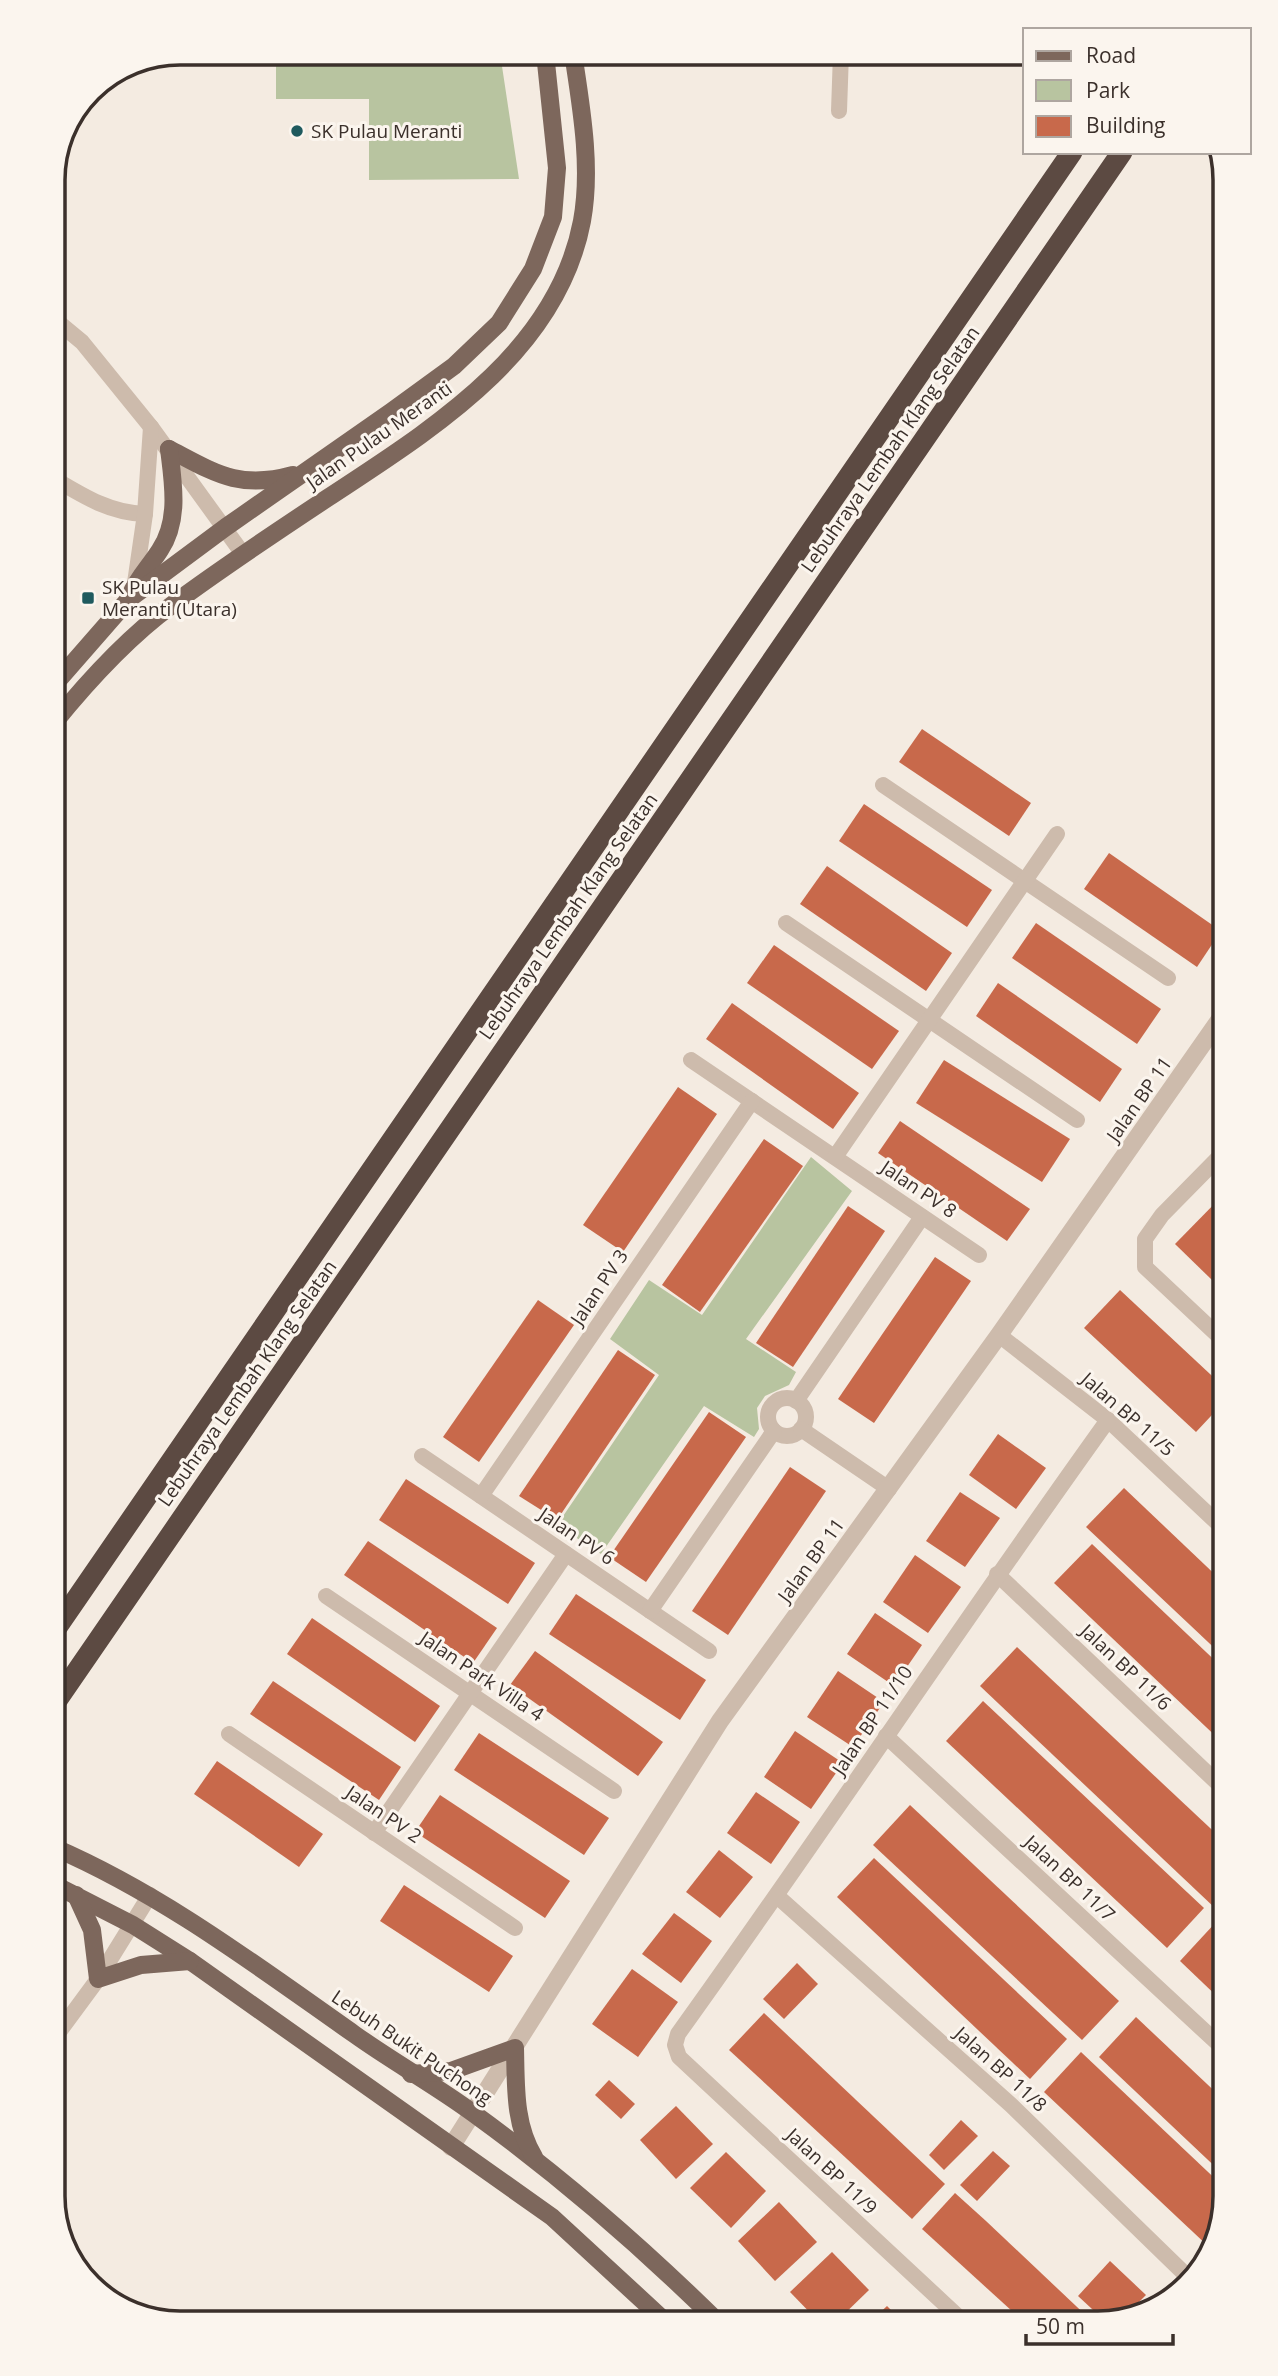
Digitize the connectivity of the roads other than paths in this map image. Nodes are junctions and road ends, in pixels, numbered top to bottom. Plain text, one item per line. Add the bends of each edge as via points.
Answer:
1 (546, 65) edge
2 (574, 65) edge
3 (841, 65) edge
4 (839, 111) dead end
5 (1071, 154) edge
6 (1121, 154) edge
7 (65, 328) edge
8 (151, 427) junction
9 (169, 449) junction
10 (307, 471) junction
11 (65, 485) edge
12 (145, 514) junction
13 (226, 527) junction
14 (243, 554) junction
15 (132, 591) junction
16 (65, 672) edge
17 (65, 711) edge
18 (883, 785) dead end
19 (1057, 834) dead end
20 (1025, 880) junction
21 (786, 923) dead end
22 (1168, 978) dead end
23 (929, 1020) junction
24 (1213, 1036) edge
25 (691, 1060) dead end
26 (752, 1101) junction
27 (1077, 1120) dead end
28 (835, 1157) junction
29 (1213, 1164) edge
30 (922, 1217) junction
31 (979, 1255) dead end
32 (1213, 1330) edge
33 (999, 1335) junction
34 (796, 1401) junction
35 (1108, 1420) junction
36 (801, 1429) junction
37 (774, 1431) junction
38 (422, 1456) dead end
39 (889, 1489) junction
40 (481, 1496) junction
41 (1213, 1518) edge
42 (566, 1554) junction
43 (997, 1574) junction
44 (326, 1596) dead end
45 (650, 1611) junction
46 (65, 1614) edge
47 (709, 1651) dead end
48 (65, 1687) edge
49 (470, 1694) junction
50 (229, 1734) dead end
51 (886, 1736) junction
52 (1213, 1778) edge
53 (614, 1791) dead end
54 (374, 1833) junction
55 (65, 1853) edge
56 (65, 1890) edge
57 (76, 1895) junction
58 (150, 1895) junction
59 (778, 1896) junction
60 (133, 1925) junction
61 (515, 1928) dead end
62 (190, 1961) junction
63 (98, 1979) junction
64 (65, 2023) edge
65 (1213, 2038) edge
66 (675, 2045) joint
67 (515, 2048) junction
68 (411, 2074) junction
69 (472, 2112) junction
70 (451, 2147) junction
71 (539, 2165) junction
72 (1184, 2273) edge
73 (654, 2311) edge
74 (707, 2311) edge
75 (952, 2311) edge

1 - 10 main road, Jalan Pulau Meranti via 557,168 554,205 521,293 499,323 454,366
2 - 14 main road, Jalan Pulau Meranti via 586,172 582,221 563,280 545,312 520,346 414,441
3 - 4 street
5 - 46 highway, Lebuhraya Lembah Klang Selatan
6 - 48 highway, Lebuhraya Lembah Klang Selatan
7 - 8 street via 82,342
8 - 9 street
8 - 12 street
9 - 10 main road via 214,473 240,480 265,483
9 - 13 street
9 - 15 main road via 174,491 171,527
10 - 13 main road, Jalan Pulau Meranti
11 - 12 street via 102,505
12 - 15 street
13 - 14 street
13 - 15 main road, Jalan Pulau Meranti
14 - 17 main road, Jalan Pulau Meranti via 126,644
15 - 16 main road, Jalan Pulau Meranti
18 - 20 street
19 - 20 street
20 - 22 street
20 - 23 street
21 - 23 street
23 - 27 street
23 - 28 street
24 - 33 street, Jalan BP 11
25 - 26 street, Jalan PV 8
26 - 28 street, Jalan PV 8
26 - 40 street, Jalan PV 3
28 - 30 street, Jalan PV 8
29 - 32 street via 1162,1215 1145,1239 1145,1267
30 - 31 street, Jalan PV 8
30 - 34 street
33 - 35 street, Jalan BP 11/5
33 - 39 street, Jalan BP 11
34 - 36 street via 806,1414
34 - 37 street via 784,1398 774,1404 768,1420
35 - 41 street, Jalan BP 11/5
35 - 43 street, Jalan BP 11/10
36 - 37 street via 791,1435
36 - 39 street
37 - 45 street
38 - 40 street, Jalan PV 6
39 - 67 street, Jalan BP 11 via 720,1721
40 - 42 street, Jalan PV 6
42 - 45 street, Jalan PV 6
42 - 49 street
43 - 51 street, Jalan BP 11/10
43 - 52 street, Jalan BP 11/6
44 - 49 street, Jalan Park Villa 4
45 - 47 street, Jalan PV 6
49 - 53 street, Jalan Park Villa 4
49 - 54 street
50 - 54 street, Jalan PV 2
51 - 59 street, Jalan BP 11/10
51 - 65 street, Jalan BP 11/7
54 - 61 street, Jalan PV 2
55 - 58 main road, Lebuh Bukit Puchong
56 - 57 main road
57 - 60 main road
57 - 63 main road via 92,1930
58 - 60 street
58 - 68 main road, Lebuh Bukit Puchong
59 - 66 street, Jalan BP 11/10 via 678,2034
59 - 72 street, Jalan BP 11/8 via 1011,2105
60 - 62 main road
60 - 63 street
62 - 63 main road via 141,1965
62 - 70 main road
63 - 64 street
66 - 75 street, Jalan BP 11/9 via 679,2057
67 - 68 main road via 451,2071
67 - 69 street, Jalan BP 11
67 - 71 main road via 518,2116 524,2141
68 - 69 main road, Lebuh Bukit Puchong
69 - 70 street, Jalan BP 11
69 - 71 main road, Lebuh Bukit Puchong
70 - 73 main road via 552,2217
71 - 74 main road, Lebuh Bukit Puchong

